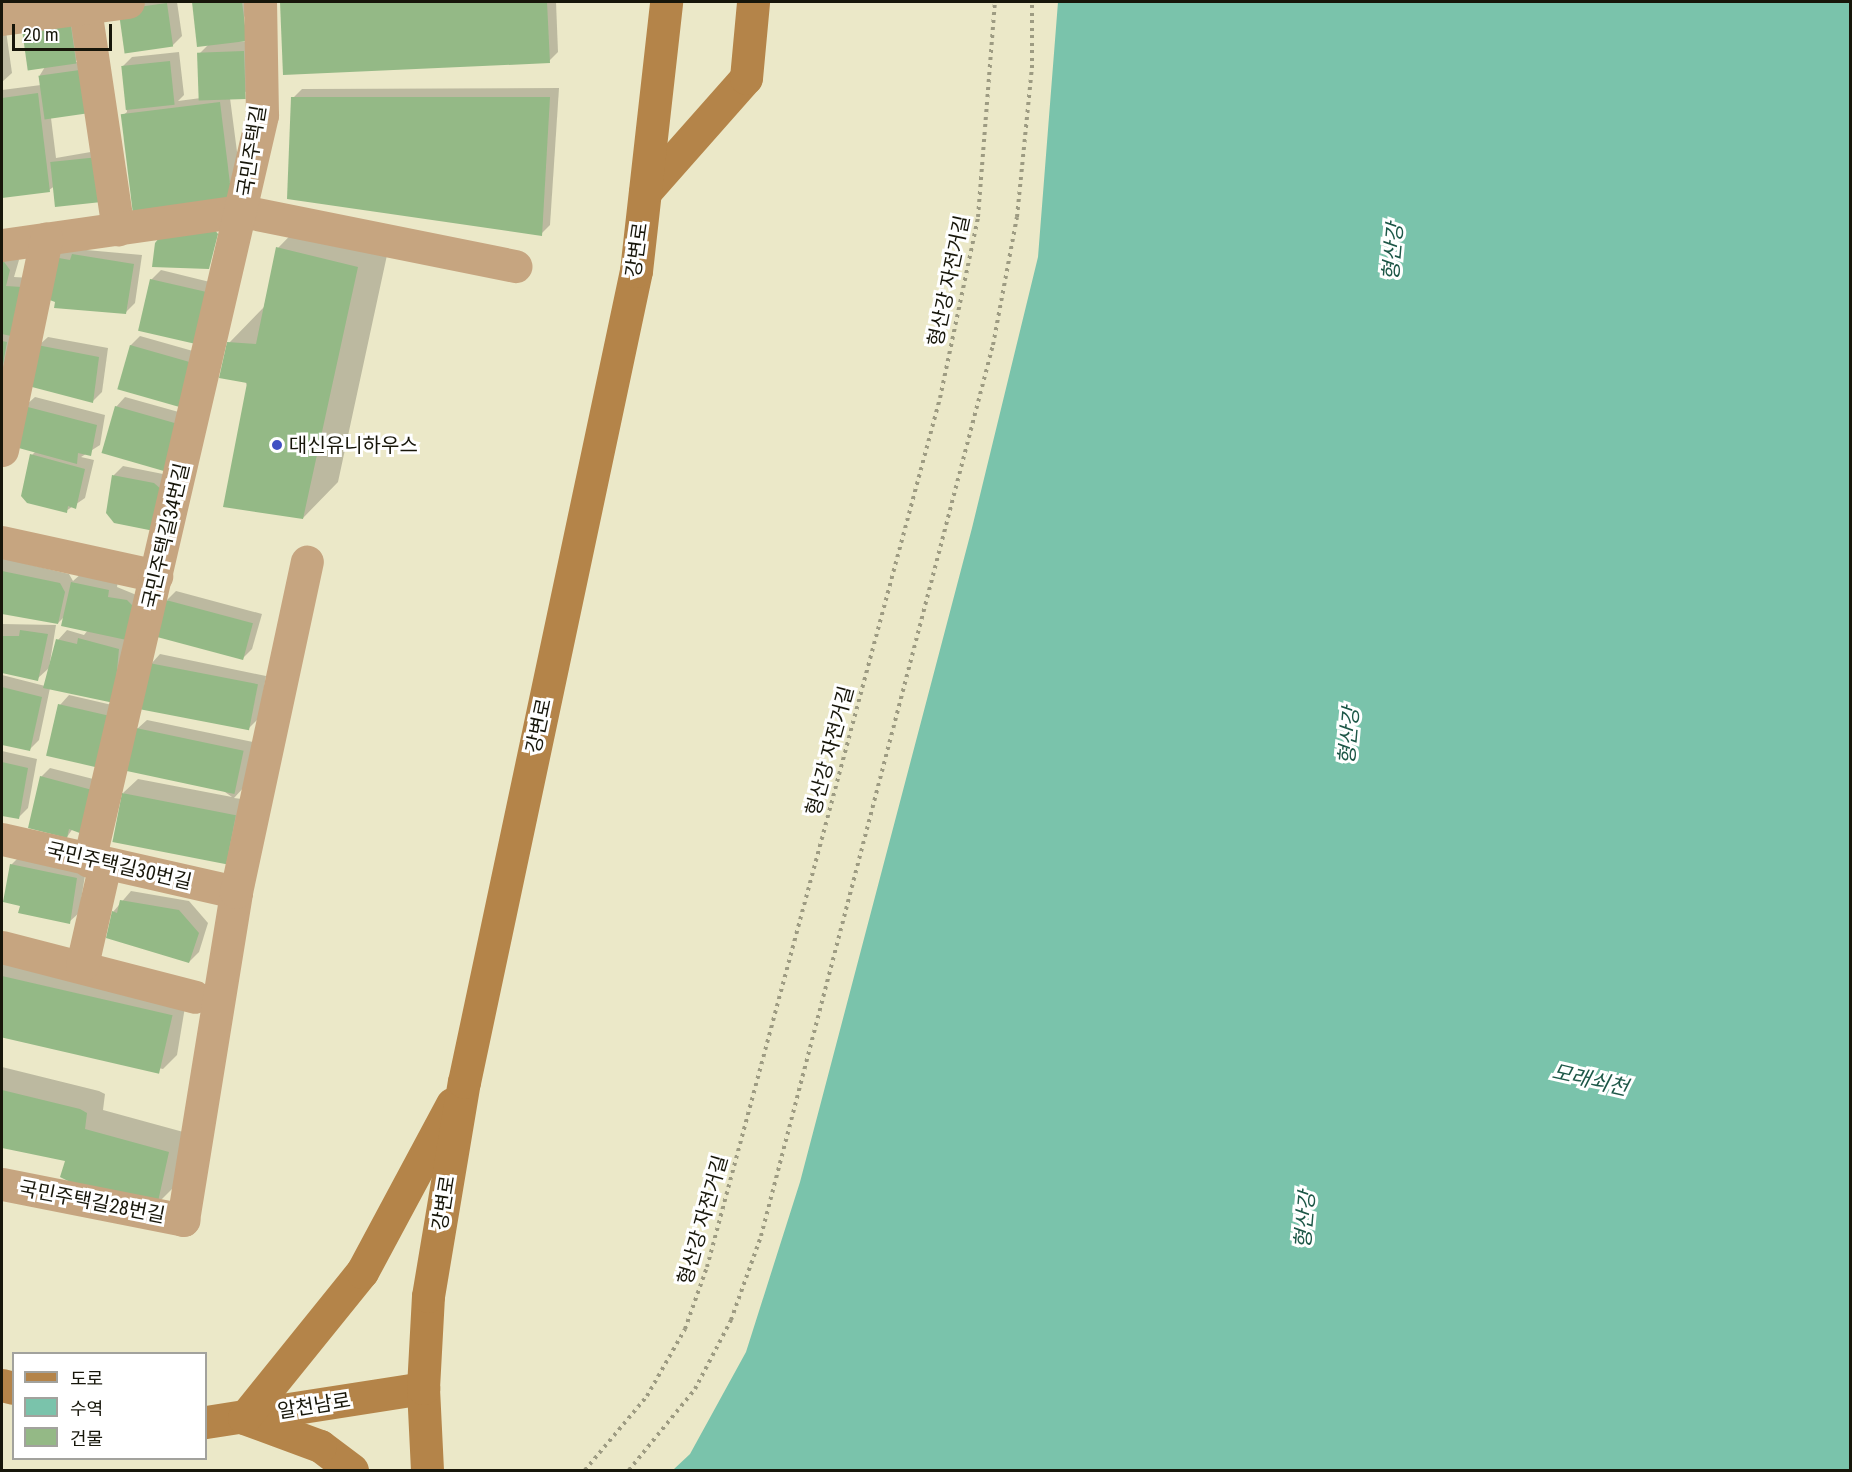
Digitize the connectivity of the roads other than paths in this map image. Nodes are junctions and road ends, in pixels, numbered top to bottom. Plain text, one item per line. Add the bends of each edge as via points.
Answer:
1 (128, 2) edge
2 (260, 2) edge
3 (666, 2) edge
4 (753, 2) edge
5 (85, 4) edge
6 (2, 19) edge
7 (645, 192) junction
8 (242, 211) junction
9 (118, 229) junction
10 (46, 239) junction
11 (2, 245) edge
12 (516, 266) dead end
13 (2, 450) edge
14 (2, 542) edge
15 (308, 562) dead end
16 (156, 576) junction
17 (2, 839) edge
18 (97, 862) junction
19 (236, 892) junction
20 (2, 947) edge
21 (82, 965) junction
22 (195, 997) dead end
23 (464, 1082) junction
24 (2, 1184) edge
25 (423, 1388) junction
26 (244, 1418) junction
27 (207, 1422) edge
28 (427, 1461) edge
29 (352, 1470) edge

1 - 5 street
2 - 8 street, 국민주택길 via 262,115
3 - 7 street, 강변로
4 - 7 street via 746,78
5 - 6 street
5 - 9 street
7 - 23 street, 강변로 via 636,271
8 - 9 street, 국민주택길
8 - 12 street
8 - 16 street, 국민주택길34번길
9 - 10 street, 국민주택길
10 - 11 street, 국민주택길
10 - 13 street
14 - 16 street
15 - 19 street
16 - 18 street, 국민주택길34번길
17 - 18 street, 국민주택길30번길
18 - 19 street, 국민주택길30번길
18 - 21 street, 국민주택길34번길
19 - 24 street, 국민주택길28번길 via 183,1220
20 - 21 street
21 - 22 street
23 - 25 street, 강변로 via 428,1296
23 - 26 street via 362,1272
25 - 26 street, 알천남로
25 - 28 street, 강변로
26 - 27 street, 알천남로
26 - 29 street via 321,1446

